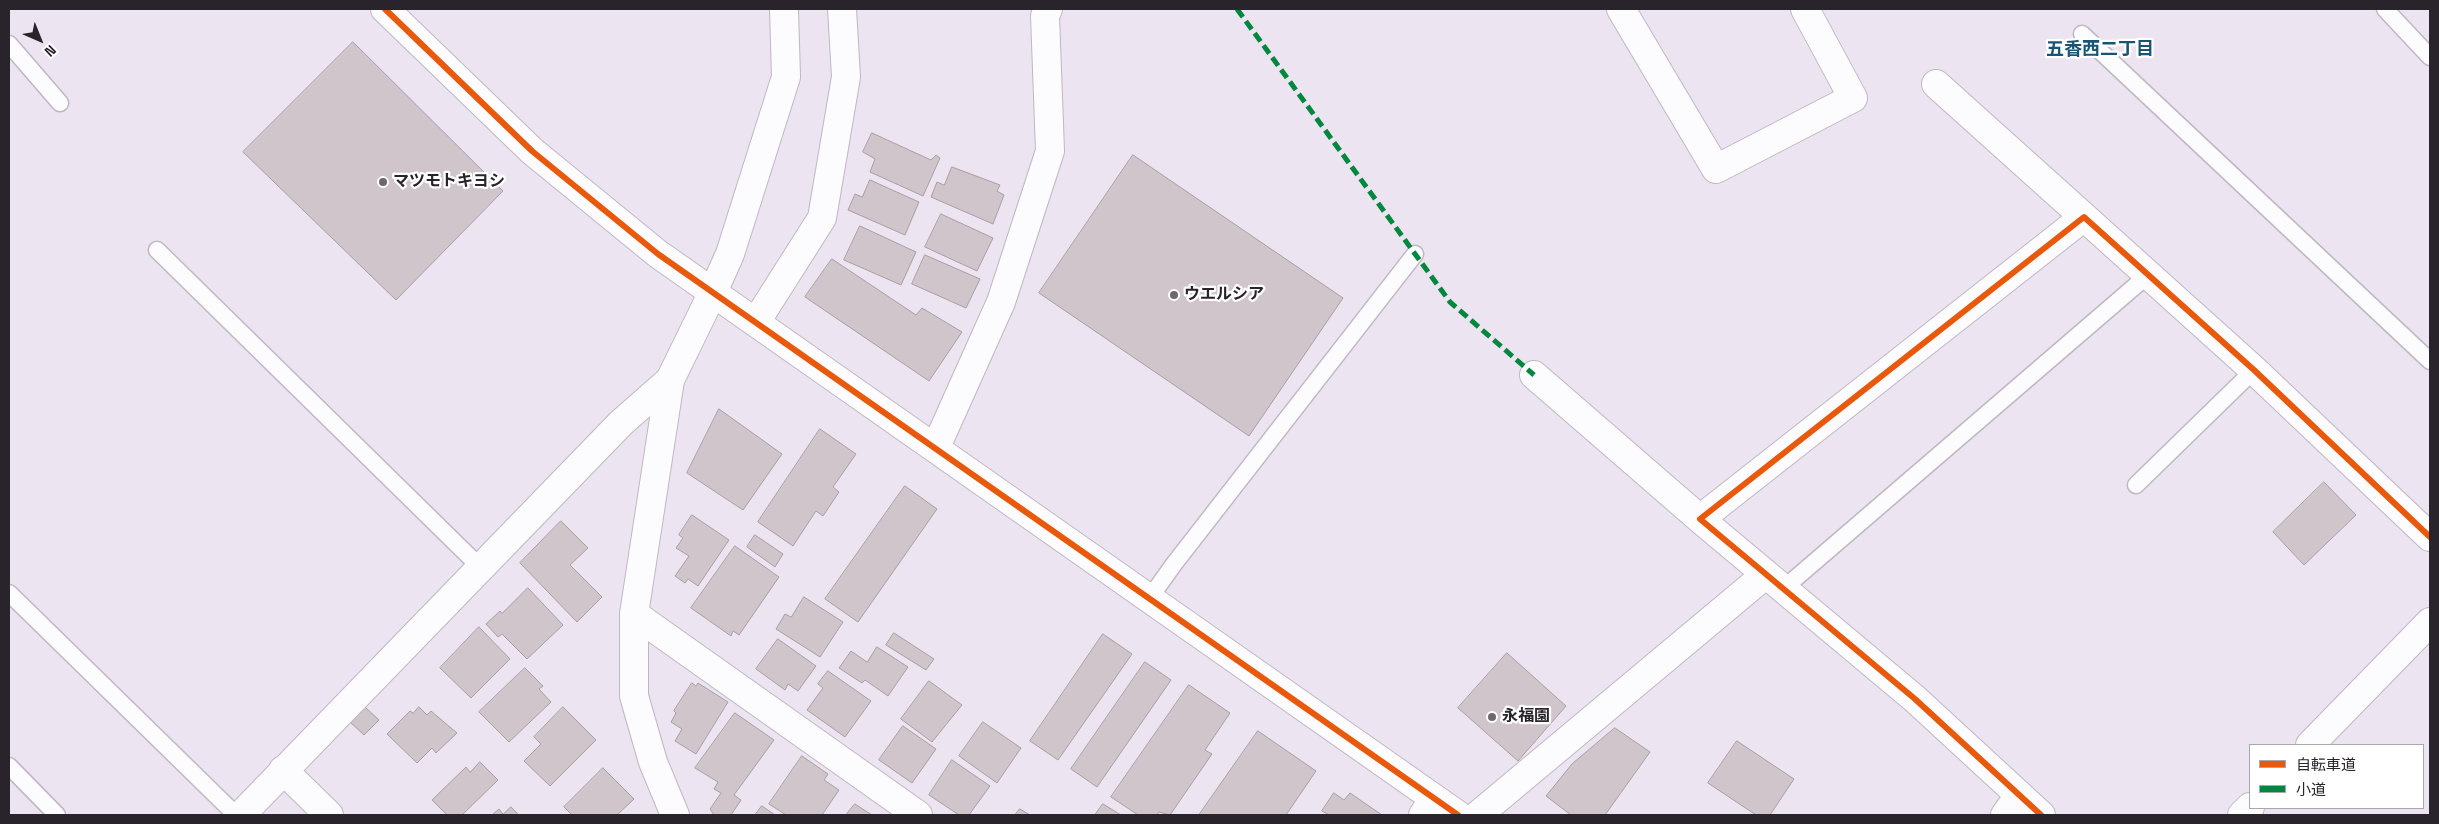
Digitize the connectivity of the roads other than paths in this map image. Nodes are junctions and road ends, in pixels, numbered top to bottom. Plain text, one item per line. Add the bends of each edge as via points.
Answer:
1 (385, 9) edge
2 (784, 9) edge
3 (842, 9) edge
4 (1048, 9) edge
5 (1621, 9) edge
6 (1805, 9) edge
7 (2385, 9) edge
8 (2082, 34) dead end
9 (9, 44) edge
10 (2430, 58) edge
11 (1936, 84) dead end
12 (60, 103) dead end
13 (2084, 217) junction
14 (157, 250) dead end
15 (1415, 254) dead end
16 (2148, 275) junction
17 (713, 292) junction
18 (756, 322) junction
19 (2430, 361) edge
20 (2254, 370) junction
21 (1534, 375) dead end
22 (670, 380) junction
23 (936, 447) junction
24 (2136, 485) dead end
25 (1700, 520) junction
26 (2430, 537) edge
27 (480, 567) junction
28 (1774, 582) junction
29 (9, 594) edge
30 (1150, 599) junction
31 (634, 614) junction
32 (2430, 622) edge
33 (2311, 744) edge
34 (9, 766) edge
35 (283, 770) junction
36 (2012, 806) edge
37 (1429, 807) edge
38 (58, 815) edge
39 (236, 815) edge
40 (241, 815) edge
41 (329, 815) edge
42 (675, 815) edge
43 (918, 815) edge
44 (1458, 815) edge
45 (1478, 815) edge
46 (2042, 815) edge

1 - 17 street via 532,151 658,254
2 - 17 street via 786,77 730,254
3 - 18 street via 846,77 822,218
4 - 23 street via 1045,16 1050,151 1001,302
5 - 6 street via 1716,169 1853,98
7 - 10 lane
8 - 19 lane
9 - 12 lane
11 - 13 street
13 - 16 street
13 - 25 street
14 - 27 lane
15 - 30 lane
16 - 20 street
16 - 28 lane
17 - 18 street
17 - 22 street
18 - 23 street
20 - 24 lane
20 - 26 street
21 - 25 street
22 - 27 street via 621,423
22 - 31 street
23 - 30 street
25 - 28 street
27 - 35 street
28 - 36 street via 1915,699
28 - 45 street
29 - 39 lane
30 - 37 street
31 - 42 street via 634,696 653,762
31 - 43 street
32 - 33 street
34 - 38 lane
35 - 40 street
35 - 41 street
36 - 46 street
37 - 44 street

